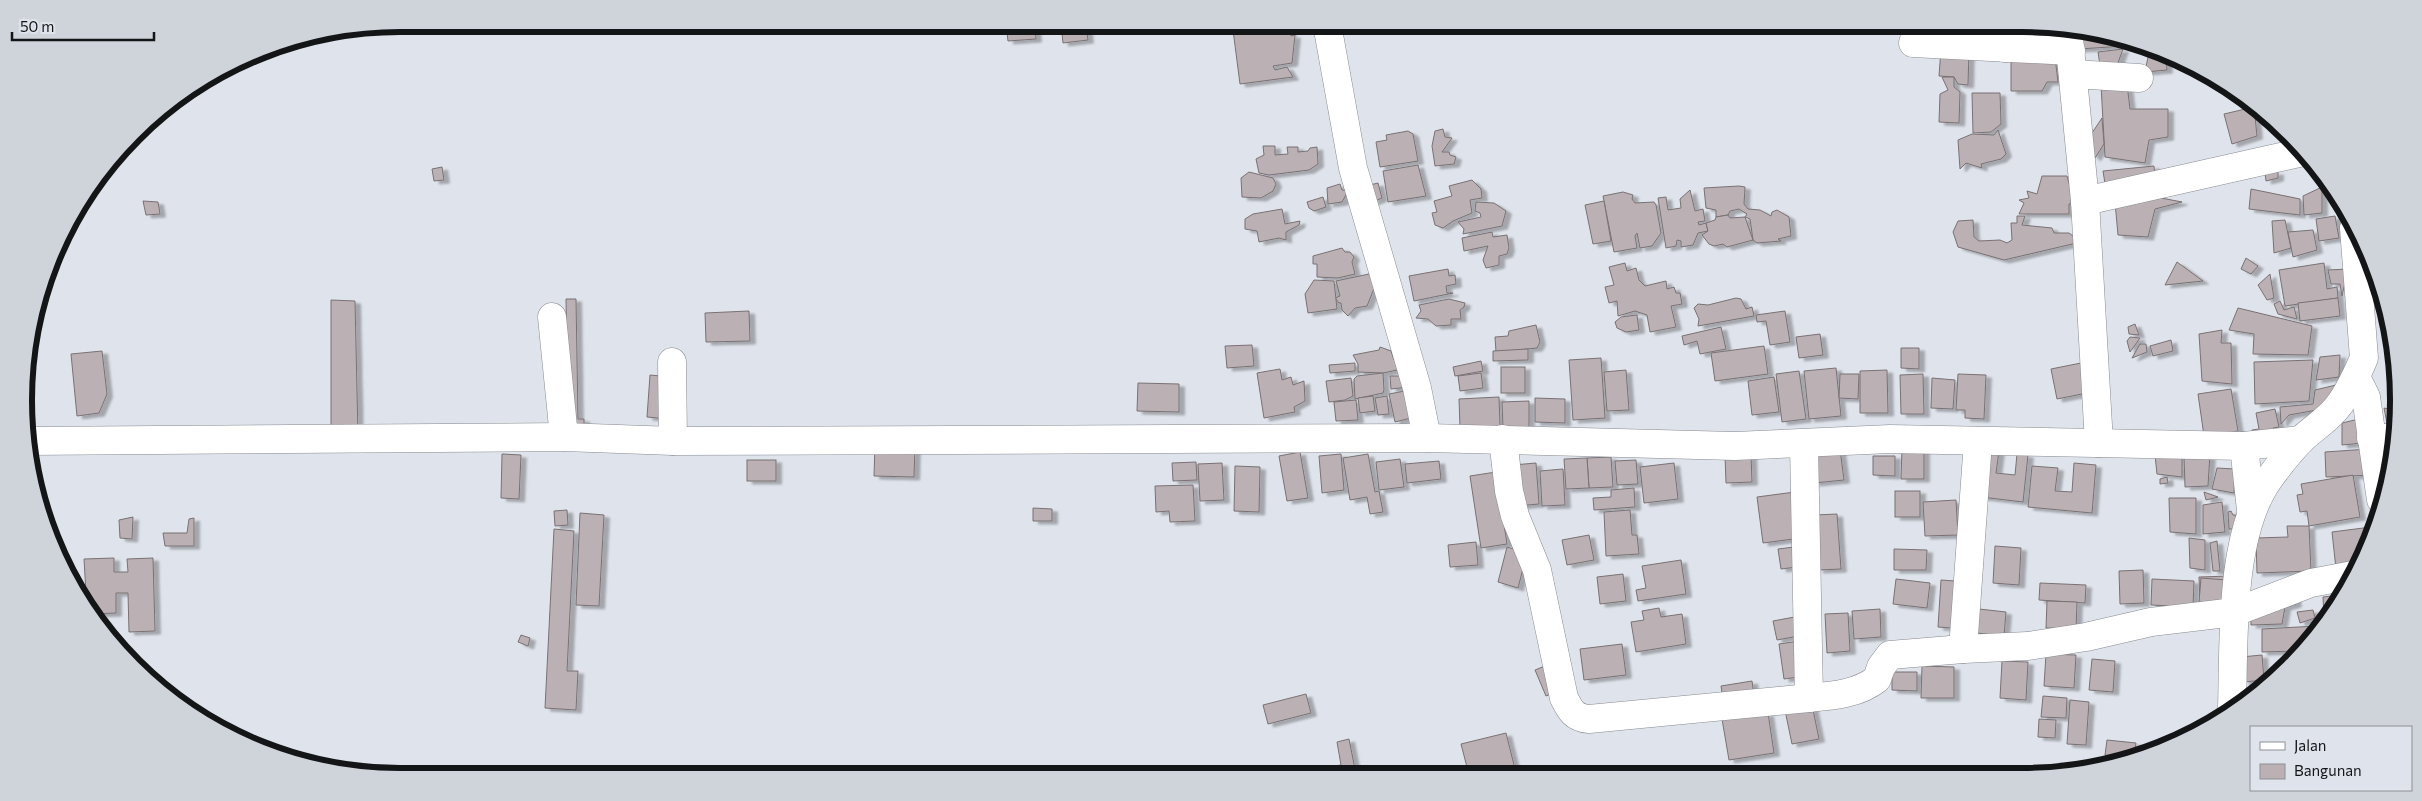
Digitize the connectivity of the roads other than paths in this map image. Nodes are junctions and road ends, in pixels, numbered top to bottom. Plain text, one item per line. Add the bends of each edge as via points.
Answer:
1 (1328, 32) edge
2 (2003, 36) edge
3 (1912, 43) dead end
4 (2071, 51) edge
5 (2139, 78) dead end
6 (2294, 154) edge
7 (2085, 201) junction
8 (2355, 246) edge
9 (552, 316) dead end
10 (672, 362) dead end
11 (2356, 377) junction
12 (564, 437) junction
13 (1427, 438) junction
14 (2383, 438) edge
15 (1503, 439) junction
16 (2301, 440) junction
17 (35, 441) edge
18 (673, 441) junction
19 (1978, 441) junction
20 (2099, 443) junction
21 (1804, 445) junction
22 (2244, 446) junction
23 (2382, 473) edge
24 (2251, 510) junction
25 (2344, 577) edge
26 (2235, 612) junction
27 (1963, 649) junction
28 (1809, 698) junction
29 (2232, 702) edge

1 - 13 street via 1353,168 1417,388
2 - 3 street
2 - 4 street
4 - 5 street
4 - 7 street
6 - 7 street
7 - 20 street
8 - 11 street via 2364,358
9 - 12 street
10 - 18 street
11 - 14 street
11 - 16 street via 2339,406
12 - 17 street
12 - 18 street
13 - 15 street
13 - 18 street
14 - 23 street
15 - 21 street
15 - 28 street via 1515,516 1537,570 1564,698 1571,712 1579,718 1589,719
16 - 22 street
16 - 24 street via 2268,480
19 - 20 street
19 - 21 street via 1890,439
19 - 27 street
20 - 22 street
21 - 28 street
22 - 24 street
24 - 26 street via 2244,534
25 - 26 street via 2311,583
26 - 27 street via 2151,622 2028,646
26 - 29 street
27 - 28 street via 1890,655 1877,679 1867,686 1832,696

